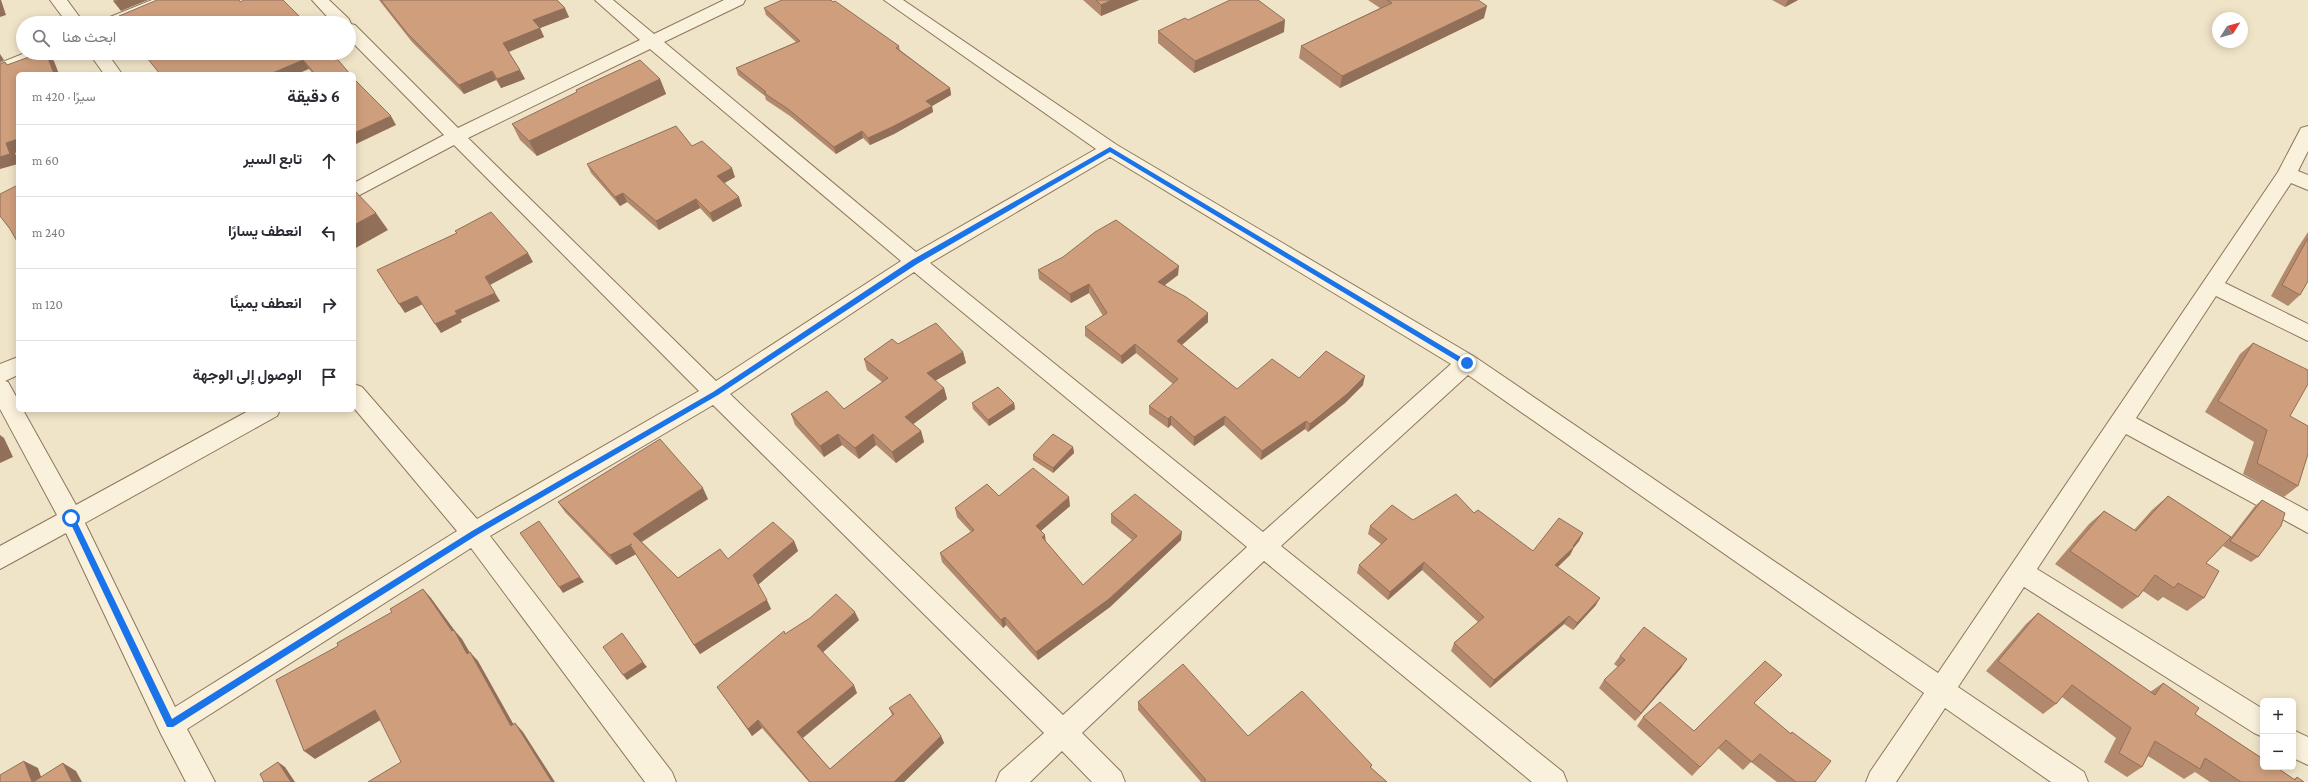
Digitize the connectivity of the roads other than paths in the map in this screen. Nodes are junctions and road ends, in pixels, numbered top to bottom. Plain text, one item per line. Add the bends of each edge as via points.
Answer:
1 (58, 0) edge
2 (166, 0) edge
3 (320, 0) edge
4 (603, 0) edge
5 (737, 0) edge
6 (892, 0) edge
7 (71, 16) edge
8 (128, 16) edge
9 (336, 16) edge
10 (356, 36) edge
11 (652, 42) junction
12 (24, 60) edge
13 (103, 60) edge
14 (0, 70) edge
15 (112, 72) edge
16 (2308, 132) edge
17 (457, 136) junction
18 (1110, 149) junction
19 (2287, 174) junction
20 (2308, 183) edge
21 (356, 190) edge
22 (914, 262) junction
23 (2213, 286) junction
24 (2308, 333) edge
25 (1467, 363) junction
26 (16, 366) edge
27 (0, 374) edge
28 (0, 388) edge
29 (356, 394) edge
30 (715, 394) junction
31 (265, 412) edge
32 (2122, 421) junction
33 (71, 518) junction
34 (2308, 523) edge
35 (474, 533) junction
36 (1263, 548) junction
37 (0, 558) edge
38 (2021, 572) junction
39 (1942, 691) junction
40 (2260, 722) edge
41 (170, 725) junction
42 (1063, 733) junction
43 (2296, 745) edge
44 (2308, 752) edge
45 (201, 782) edge
46 (662, 782) edge
47 (1010, 782) edge
48 (1111, 782) edge
49 (1553, 782) edge
50 (1880, 782) edge
51 (2074, 782) edge

1 - 7 street
2 - 8 street
3 - 9 street
4 - 11 street
5 - 11 street
6 - 18 street
10 - 17 street
11 - 17 street
11 - 22 street
12 - 14 street
13 - 15 street
16 - 19 street
17 - 21 street
17 - 30 street
18 - 22 street
18 - 25 street
19 - 20 street
19 - 23 street
22 - 30 street
22 - 36 street
23 - 24 street
23 - 32 street
25 - 36 street
25 - 39 street
26 - 27 street
28 - 33 street
29 - 35 street
30 - 35 street
30 - 42 street
31 - 33 street
32 - 34 street
32 - 38 street
33 - 37 street
33 - 41 street
35 - 41 street
35 - 46 street
36 - 42 street
36 - 49 street
38 - 39 street
38 - 40 street
39 - 50 street
39 - 51 street
41 - 45 street
42 - 47 street
42 - 48 street
43 - 44 street

